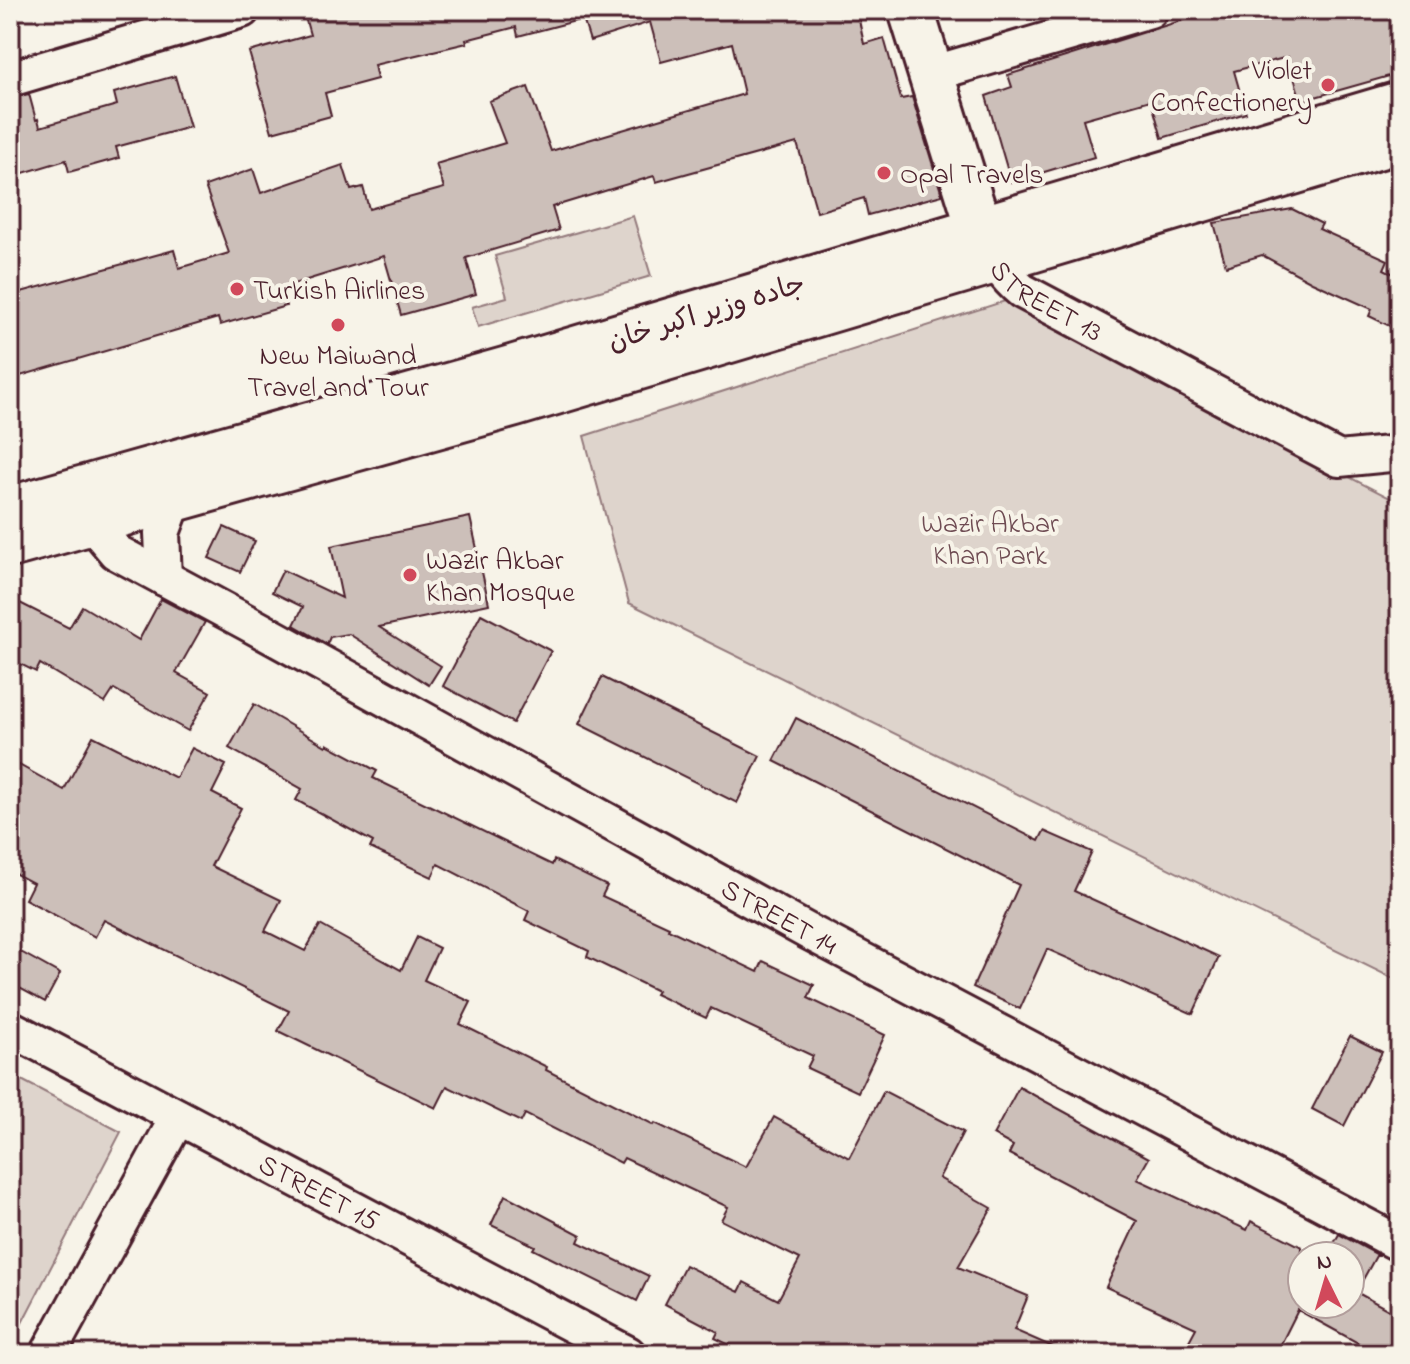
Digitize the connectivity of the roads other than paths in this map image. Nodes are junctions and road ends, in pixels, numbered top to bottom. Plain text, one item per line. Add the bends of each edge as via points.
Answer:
1 (242, 10) edge
2 (911, 10) edge
3 (1150, 10) edge
4 (177, 20) edge
5 (931, 74) junction
6 (10, 79) edge
7 (1400, 104) edge
8 (1400, 140) edge
9 (989, 244) junction
10 (1400, 453) edge
11 (175, 498) junction
12 (10, 509) edge
13 (91, 522) junction
14 (10, 545) edge
15 (164, 578) junction
16 (10, 1028) edge
17 (178, 1117) junction
18 (1400, 1244) edge
19 (48, 1354) edge
20 (628, 1354) edge

1 - 4 street
2 - 5 main road, STREET 13
3 - 5 street
4 - 6 street
5 - 9 main road, STREET 13
7 - 9 main road, جاده وزیر اکبر خان
8 - 9 main road
9 - 10 street, STREET 13 via 1003,274 1022,291 1339,459
9 - 11 main road via 515,404
9 - 12 main road, جاده وزیر اکبر خان via 505,370
11 - 13 main road
11 - 15 street via 162,533
13 - 14 main road
13 - 15 street, STREET 14 via 116,552
15 - 18 street, STREET 14 via 809,932
16 - 17 street, STREET 15
17 - 19 street
17 - 20 street, STREET 15

